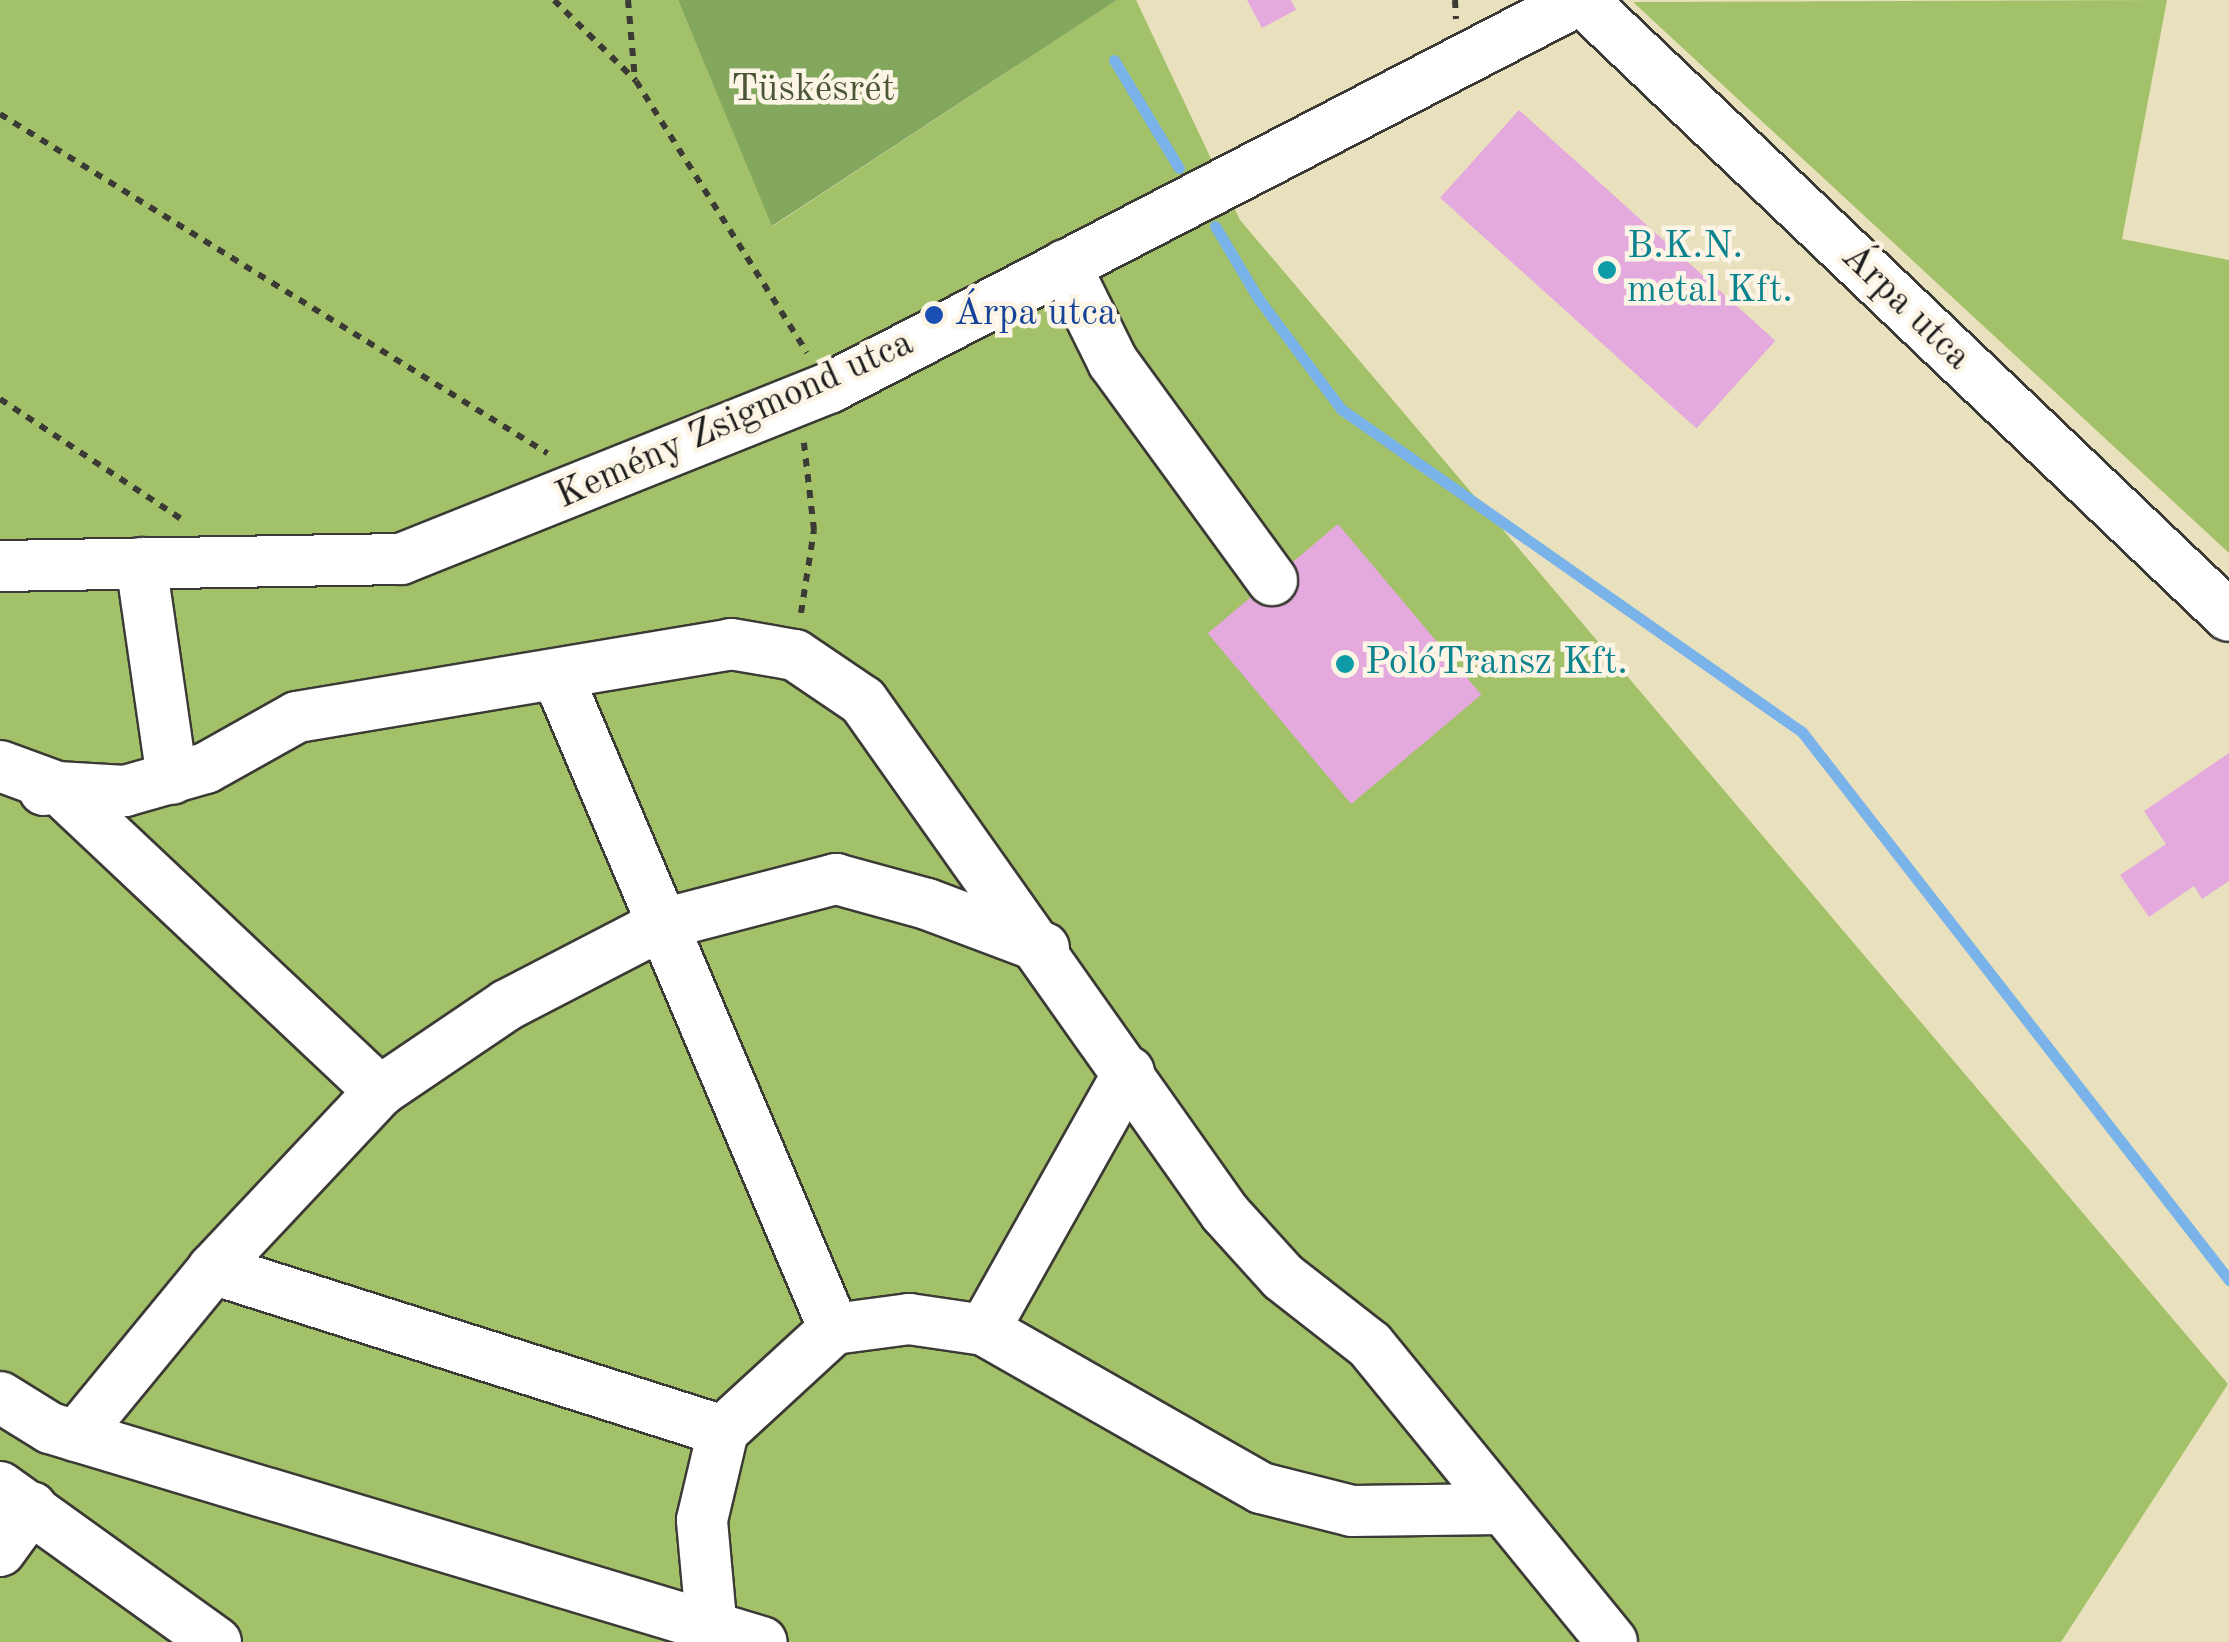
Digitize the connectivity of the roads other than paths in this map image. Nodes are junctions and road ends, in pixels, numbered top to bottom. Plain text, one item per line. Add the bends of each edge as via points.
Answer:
1 (1580, 0) edge
2 (1065, 265) junction
3 (141, 564) junction
4 (0, 566) edge
5 (1272, 580) dead end
6 (2229, 616) edge
7 (557, 676) junction
8 (0, 766) edge
9 (172, 779) junction
10 (58, 787) junction
11 (0, 799) edge
12 (662, 924) junction
13 (1044, 948) junction
14 (1129, 1072) junction
15 (380, 1091) junction
16 (212, 1269) junction
17 (834, 1329) junction
18 (984, 1330) junction
19 (0, 1398) edge
20 (724, 1431) junction
21 (76, 1436) junction
22 (16, 1497) edge
23 (1502, 1510) junction
24 (0, 1551) edge
25 (731, 1638) edge
26 (216, 1642) edge
27 (1612, 1642) edge

1 - 2 street, Kemény Zsigmond utca
1 - 6 street, Árpa utca
2 - 3 street, Kemény Zsigmond utca via 812,395 401,560
2 - 5 street via 1113,362
3 - 4 street, Kemény Zsigmond utca
3 - 9 street
7 - 9 street via 297,717 206,768
7 - 12 street
7 - 13 street via 731,644 795,655 863,701
8 - 10 street
9 - 10 street via 125,791
10 - 11 street
10 - 15 street
12 - 13 street via 836,880 927,904
12 - 15 street via 507,1005
12 - 17 street
13 - 14 street
14 - 18 street
14 - 23 street via 1225,1213 1283,1278 1370,1345
15 - 16 street
16 - 20 street
16 - 21 street
17 - 18 street via 910,1319
17 - 20 street
18 - 23 street via 1261,1488 1352,1512
19 - 21 street
20 - 25 street via 702,1520
21 - 25 street
22 - 24 street
22 - 26 street
23 - 27 street

